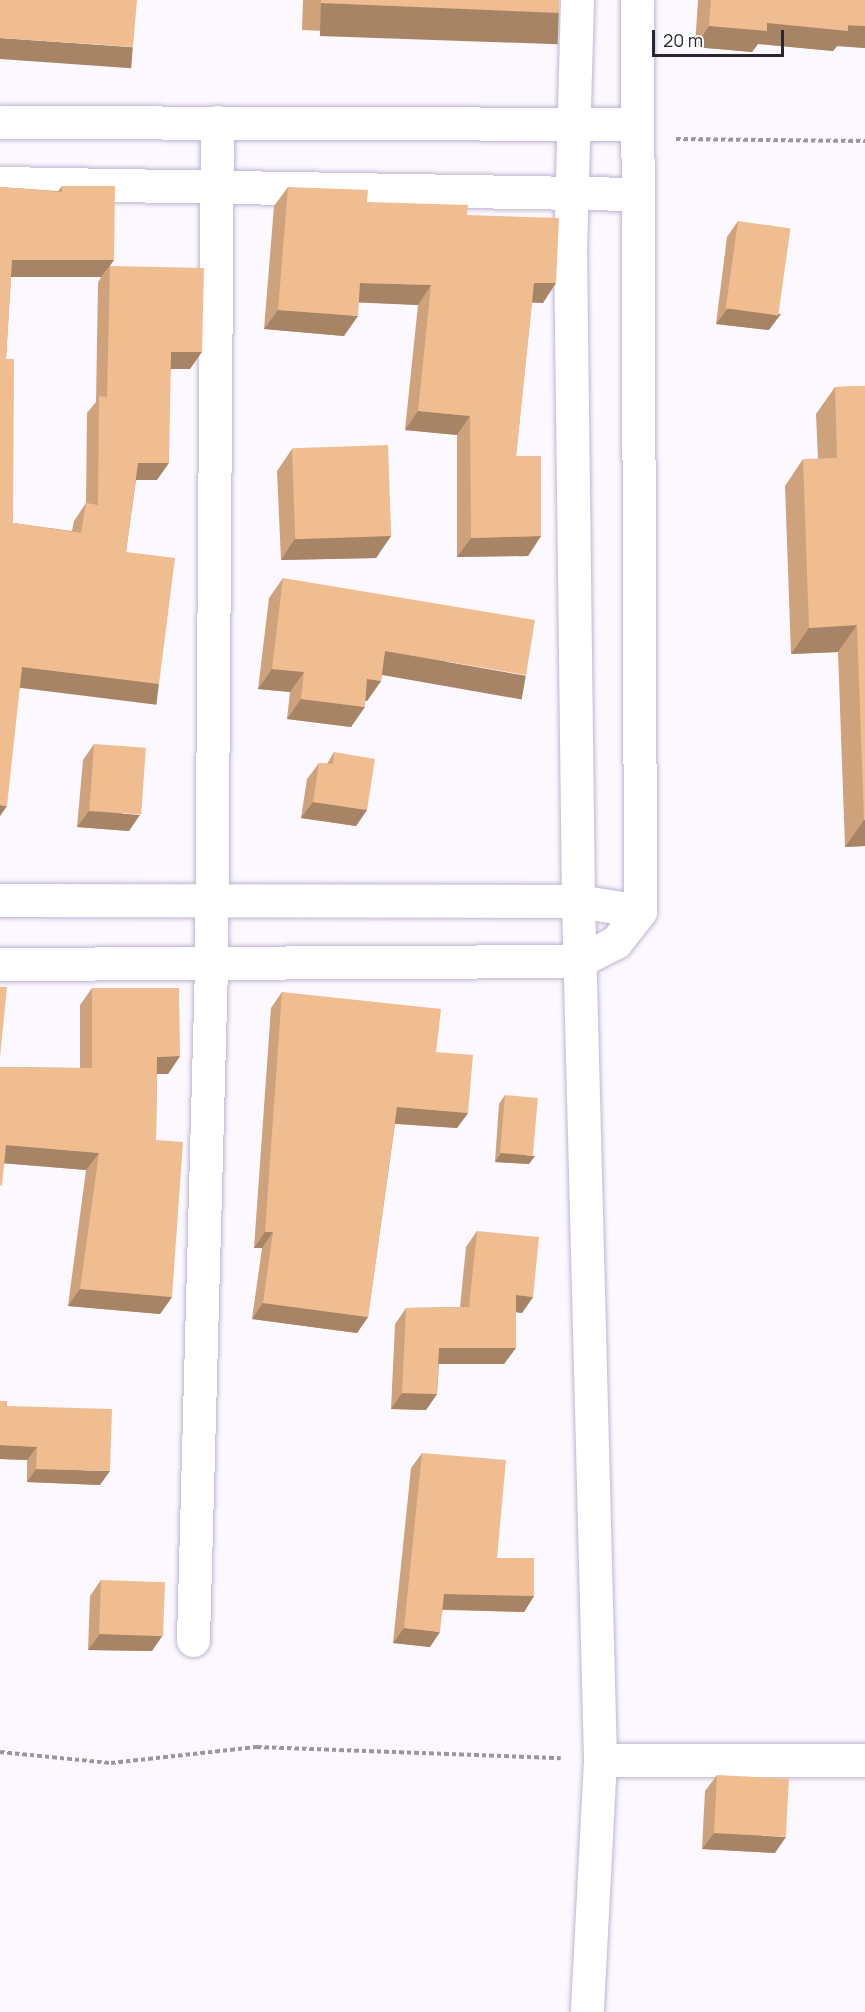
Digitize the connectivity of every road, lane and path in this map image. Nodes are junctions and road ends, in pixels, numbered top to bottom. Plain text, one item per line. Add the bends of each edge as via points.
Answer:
1 (577, 0) edge
2 (637, 0) edge
3 (0, 122) edge
4 (216, 122) junction
5 (574, 124) junction
6 (637, 131) junction
7 (865, 141) edge
8 (0, 183) edge
9 (218, 186) junction
10 (572, 193) junction
11 (636, 194) junction
12 (0, 900) edge
13 (211, 900) junction
14 (578, 901) junction
15 (640, 911) junction
16 (579, 962) junction
17 (0, 964) edge
18 (211, 964) junction
19 (193, 1640) dead end
20 (0, 1752) edge
21 (600, 1760) junction
22 (865, 1760) edge
23 (587, 2012) edge

1 - 5 street
2 - 6 street
3 - 4 street
4 - 5 street
4 - 9 street
5 - 6 street
5 - 10 street
6 - 7 path
6 - 11 street
8 - 9 street
9 - 10 street
9 - 13 street
10 - 11 street
10 - 14 street
11 - 15 street
12 - 13 street
13 - 14 street
13 - 18 street
14 - 15 street
14 - 16 street
15 - 16 street via 616,942
16 - 18 street
16 - 21 street
17 - 18 street
18 - 19 street
20 - 21 path via 111,1763 257,1747
21 - 22 street
21 - 23 street

